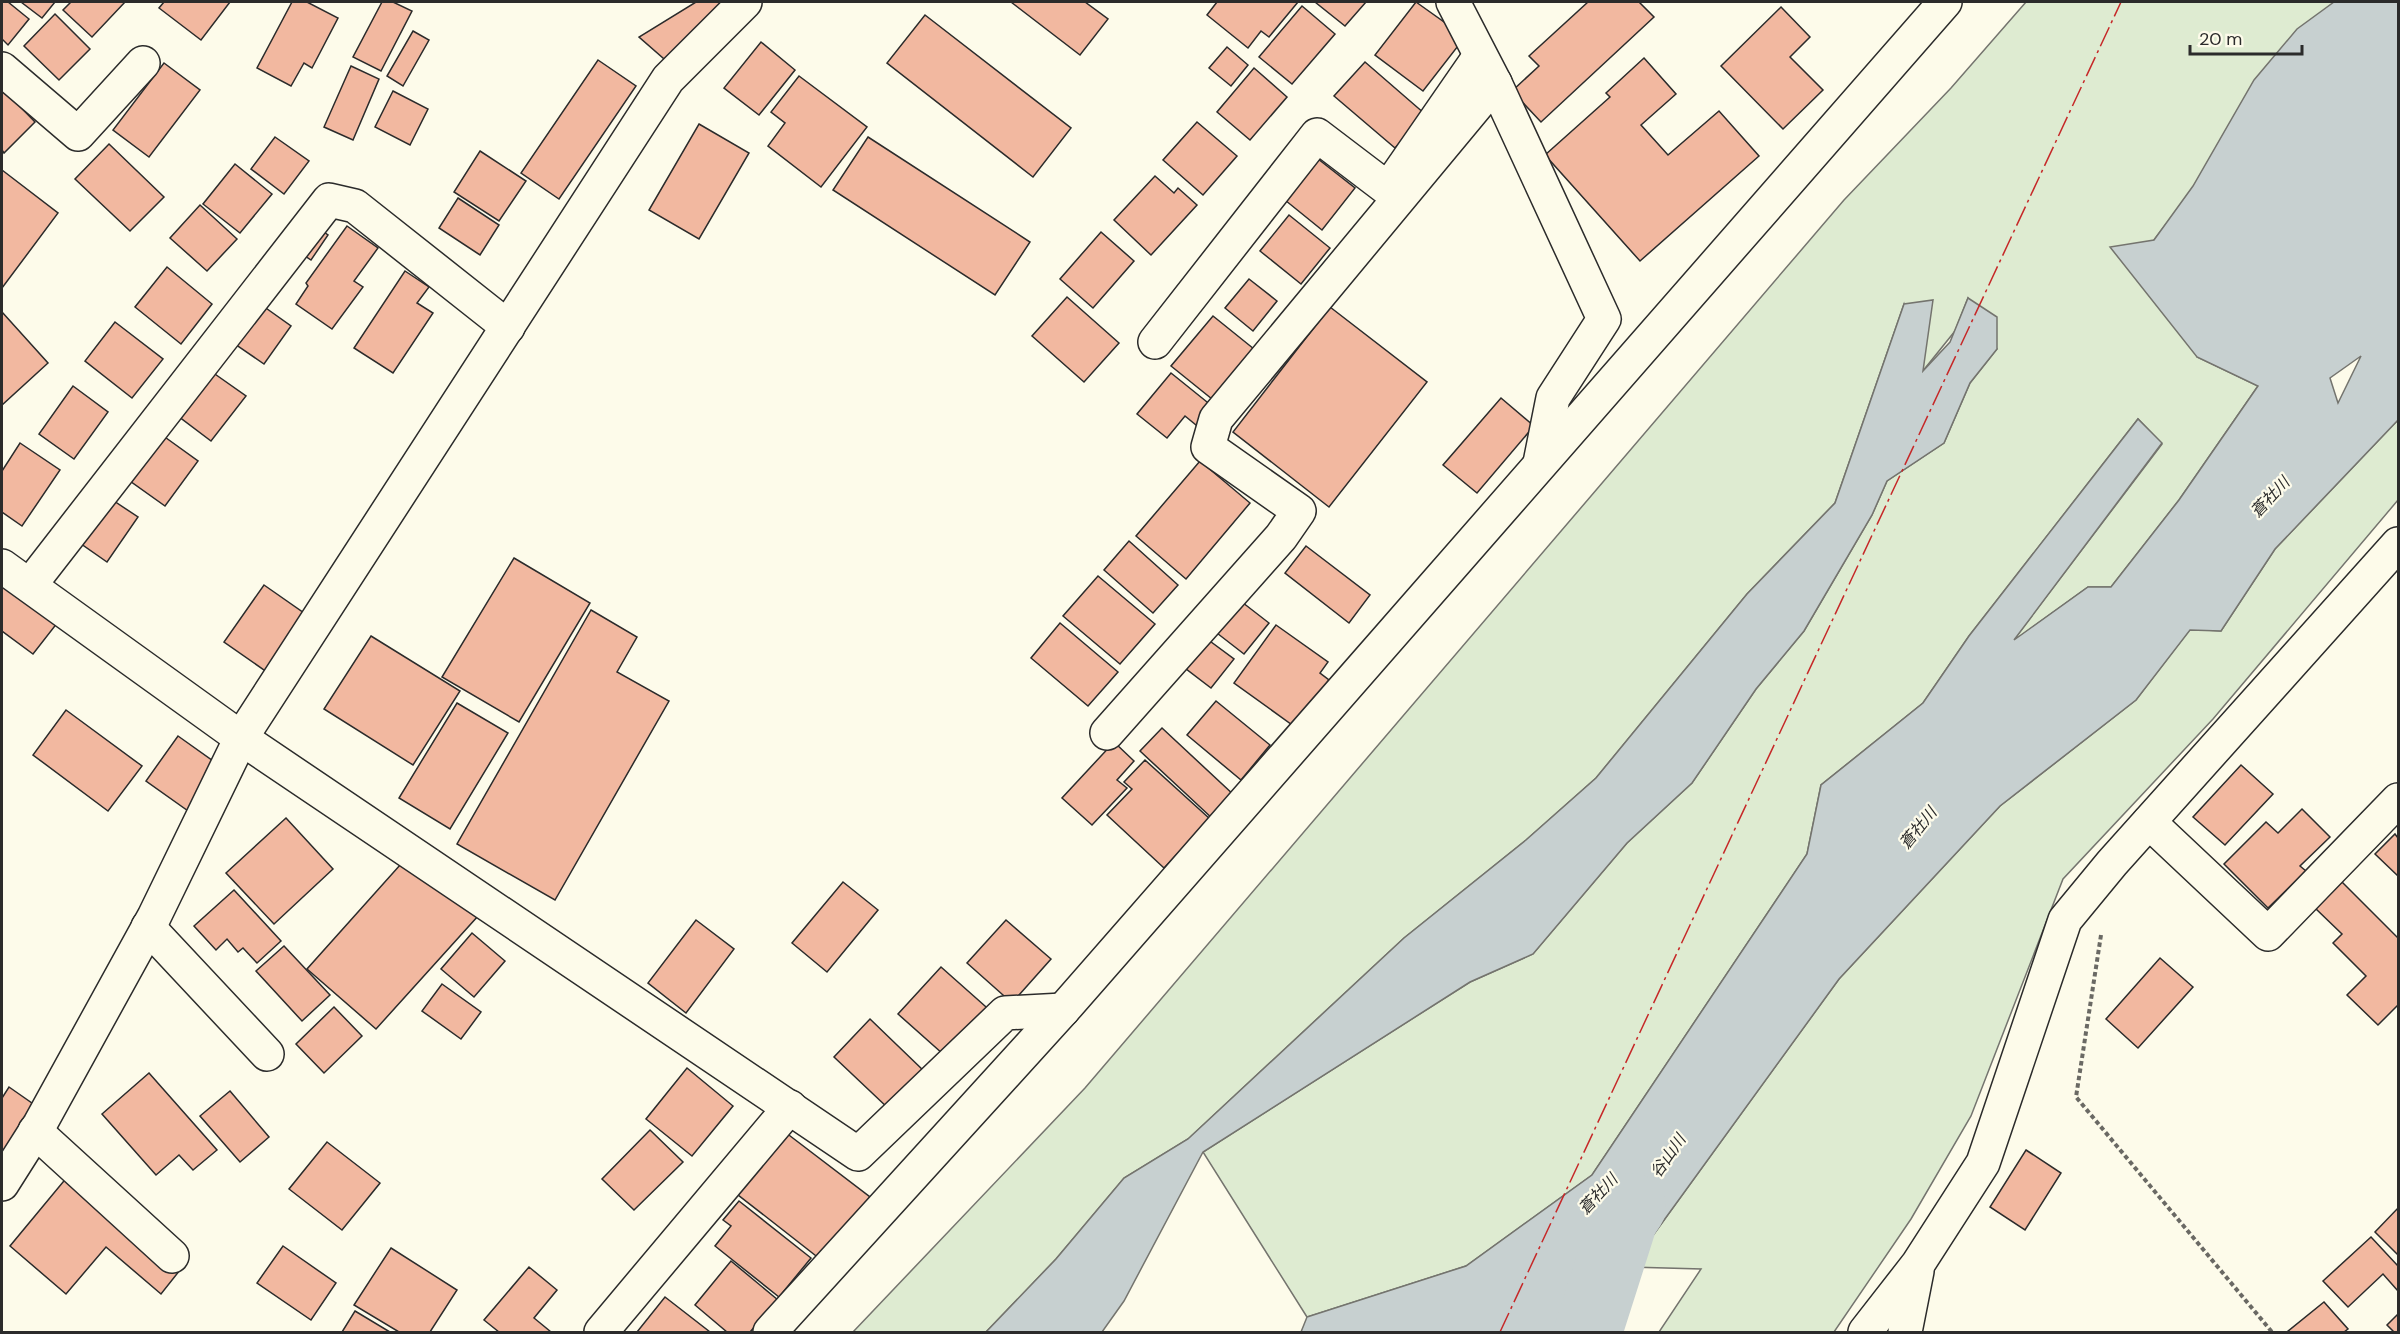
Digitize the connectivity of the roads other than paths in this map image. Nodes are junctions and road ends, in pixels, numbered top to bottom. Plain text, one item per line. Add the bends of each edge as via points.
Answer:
1 (745, 2) edge
2 (1454, 2) edge
3 (1945, 2) edge
4 (143, 63) dead end
5 (2, 69) edge
6 (1487, 70) junction
7 (508, 327) junction
8 (1155, 342) dead end
9 (1539, 465) junction
10 (2398, 544) edge
11 (2, 566) edge
12 (30, 585) junction
13 (1107, 733) dead end
14 (241, 738) junction
15 (2398, 800) edge
16 (2148, 822) junction
17 (148, 927) junction
18 (1063, 1010) junction
19 (267, 1054) dead end
20 (790, 1107) junction
21 (35, 1131) junction
22 (2, 1184) edge
23 (172, 1256) dead end
24 (1918, 1264) junction
25 (601, 1332) edge
26 (770, 1332) edge
27 (1865, 1332) edge
28 (1905, 1332) edge

1 - 7 street via 668,79
2 - 6 street
3 - 9 street
4 - 5 street via 78,134
6 - 8 street via 1388,189 1317,135
6 - 9 street via 1604,320 1553,398
6 - 13 street via 1216,419 1208,447 1299,511 1281,537
7 - 12 street via 355,206 329,200
7 - 14 street
9 - 18 street
10 - 16 street
11 - 12 street
12 - 14 street
14 - 17 street
14 - 20 street
15 - 16 street via 2268,934
16 - 24 street via 2065,920 1983,1163
17 - 19 street
17 - 21 street
18 - 20 street via 1005,1013 858,1154
18 - 26 street
20 - 25 street
21 - 22 street
21 - 23 street
24 - 27 street
24 - 28 street

